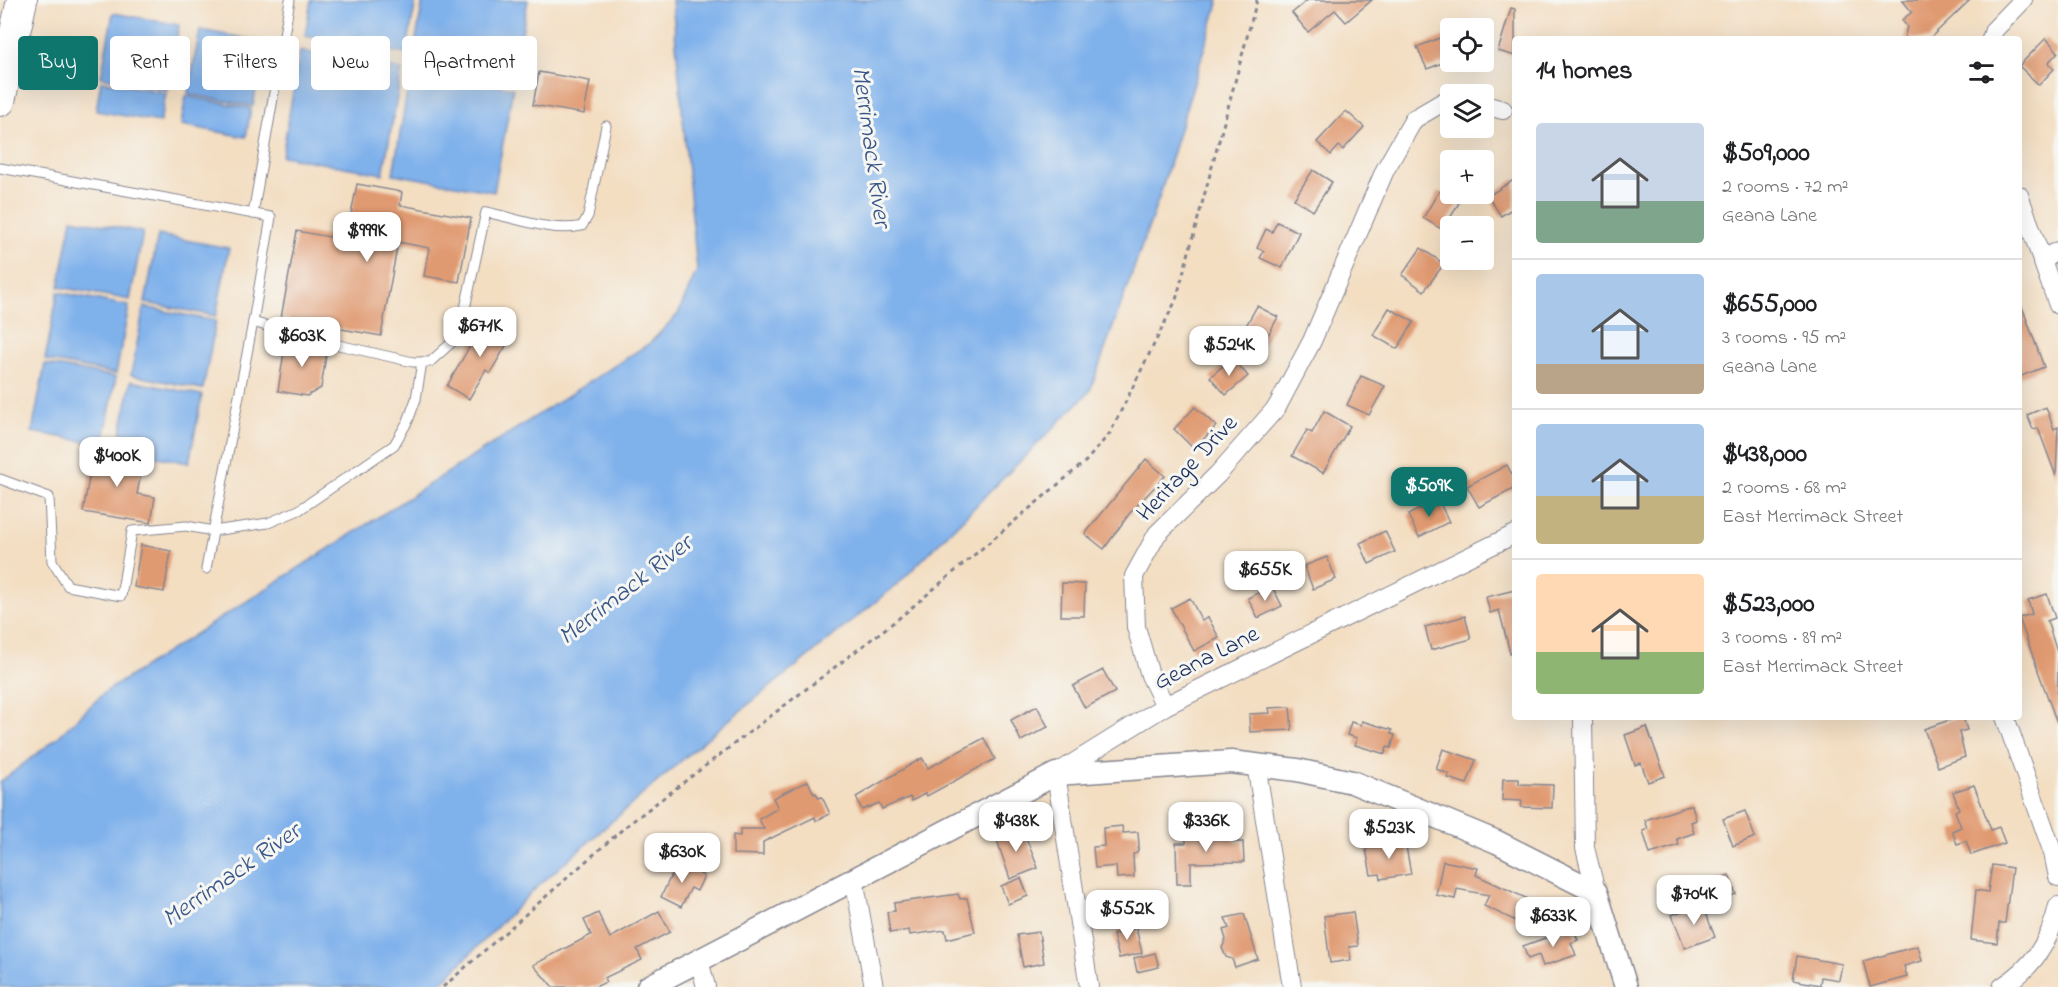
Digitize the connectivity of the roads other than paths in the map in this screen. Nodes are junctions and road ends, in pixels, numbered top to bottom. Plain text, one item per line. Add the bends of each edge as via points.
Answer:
1 (22, 0) edge
2 (290, 0) edge
3 (2023, 0) edge
4 (1992, 36) edge
5 (0, 101) edge
6 (1440, 104) edge
7 (1494, 108) edge
8 (1503, 110) dead end
9 (606, 126) dead end
10 (0, 168) edge
11 (2022, 201) edge
12 (253, 214) junction
13 (2050, 255) edge
14 (2058, 305) edge
15 (253, 322) junction
16 (422, 362) junction
17 (0, 479) edge
18 (213, 531) junction
19 (1512, 535) edge
20 (206, 569) dead end
21 (1165, 706) junction
22 (1582, 720) edge
23 (2006, 720) edge
24 (1256, 764) junction
25 (1056, 774) junction
26 (2058, 877) edge
27 (855, 879) junction
28 (1596, 892) junction
29 (2058, 906) edge
30 (699, 960) junction
31 (648, 987) edge
32 (706, 987) edge
33 (874, 987) edge
34 (1089, 987) edge
35 (1292, 987) edge
36 (1626, 987) edge
37 (2002, 987) edge

1 - 5 main road
2 - 12 lane
3 - 4 street
6 - 21 street, Heritage Drive via 1414,118 1385,170 1312,341 1277,407 1218,474 1157,534 1134,576 1136,627 1150,675
7 - 8 street
9 - 16 lane via 588,216 582,226 555,226 486,212 459,336 430,362
10 - 12 lane
11 - 13 street
12 - 15 lane via 272,217
13 - 14 street
15 - 16 lane via 299,336
15 - 18 lane
16 - 18 lane via 416,399 394,445 299,510 268,523
17 - 18 lane via 49,497 52,561 68,586 121,596 132,531 186,526
18 - 20 lane
19 - 21 street, Geana Lane
21 - 25 street, Geana Lane
22 - 28 street via 1585,848
23 - 26 street
24 - 25 street via 1231,762
24 - 28 street via 1352,782 1497,842
24 - 35 street
25 - 27 street
25 - 34 street
27 - 30 street
27 - 33 street
28 - 36 street
29 - 37 street via 2040,952 2017,978
30 - 31 street
30 - 32 street

